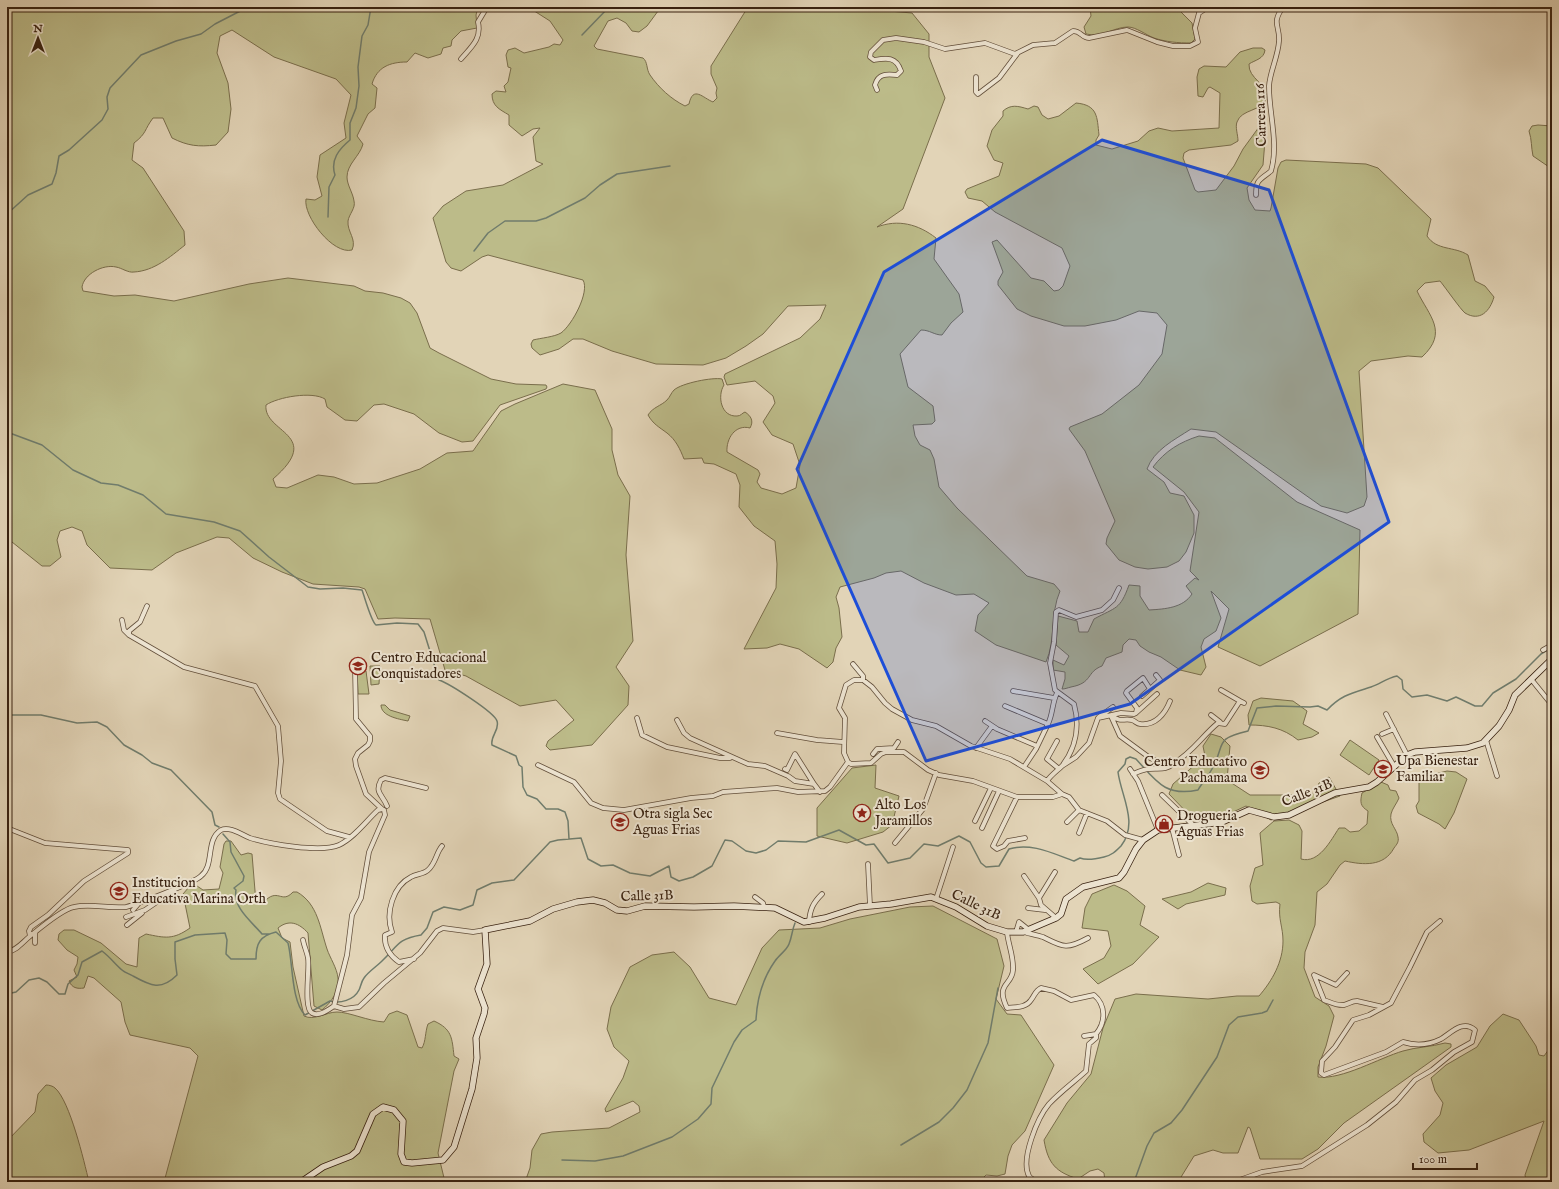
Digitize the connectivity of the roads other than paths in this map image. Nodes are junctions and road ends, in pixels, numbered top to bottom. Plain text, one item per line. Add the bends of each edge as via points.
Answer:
1 (487, 7) edge
2 (1208, 7) edge
3 (1283, 7) edge
4 (1017, 54) junction
5 (461, 59) dead end
6 (976, 77) dead end
7 (877, 90) dead end
8 (1256, 195) dead end
9 (1119, 588) dead end
10 (147, 606) dead end
11 (122, 620) dead end
12 (129, 634) junction
13 (1552, 646) edge
14 (1543, 650) dead end
15 (1552, 659) edge
16 (853, 664) dead end
17 (355, 668) dead end
18 (1156, 675) dead end
19 (1531, 679) junction
20 (863, 680) junction
21 (1150, 689) junction
22 (1221, 690) dead end
23 (1013, 691) dead end
24 (1057, 692) junction
25 (1157, 694) dead end
26 (1142, 696) dead end
27 (1054, 698) junction
28 (1170, 701) dead end
29 (1240, 701) junction
30 (1244, 703) dead end
31 (1552, 705) edge
32 (1005, 706) dead end
33 (1113, 707) dead end
34 (1136, 713) junction
35 (1386, 714) dead end
36 (1211, 715) dead end
37 (1111, 716) junction
38 (1099, 717) junction
39 (637, 718) dead end
40 (677, 720) dead end
41 (985, 721) dead end
42 (1220, 722) junction
43 (1048, 724) junction
44 (992, 726) junction
45 (1394, 729) junction
46 (777, 732) dead end
47 (1382, 734) dead end
48 (1377, 737) dead end
49 (1486, 740) junction
50 (1057, 741) dead end
51 (843, 742) junction
52 (898, 742) dead end
53 (1037, 746) junction
54 (976, 748) junction
55 (873, 754) dead end
56 (1407, 755) junction
57 (731, 758) junction
58 (848, 762) junction
59 (1174, 763) junction
60 (538, 765) dead end
61 (1394, 766) junction
62 (1024, 767) junction
63 (1060, 767) junction
64 (784, 769) dead end
65 (1130, 769) dead end
66 (936, 773) junction
67 (1133, 774) junction
68 (1497, 776) dead end
69 (1046, 781) junction
70 (814, 784) junction
71 (426, 788) dead end
72 (991, 788) junction
73 (999, 791) junction
74 (820, 792) junction
75 (1062, 794) junction
76 (1162, 795) dead end
77 (1017, 797) junction
78 (387, 806) dead end
79 (382, 809) junction
80 (1079, 810) junction
81 (1087, 813) junction
82 (975, 821) dead end
83 (1067, 822) dead end
84 (1193, 825) junction
85 (7, 828) edge
86 (982, 828) dead end
87 (1172, 828) junction
88 (1158, 830) junction
89 (1079, 833) dead end
90 (349, 838) junction
91 (1025, 838) dead end
92 (1143, 840) junction
93 (895, 843) dead end
94 (442, 846) dead end
95 (953, 847) dead end
96 (1179, 855) dead end
97 (868, 864) dead end
98 (1055, 872) dead end
99 (1024, 876) dead end
100 (176, 889) junction
101 (822, 894) dead end
102 (755, 897) dead end
103 (1040, 898) junction
104 (936, 899) junction
105 (140, 902) junction
106 (870, 906) junction
107 (764, 907) junction
108 (1028, 908) dead end
109 (132, 910) dead end
110 (145, 910) junction
111 (1047, 911) junction
112 (126, 917) dead end
113 (1056, 918) junction
114 (1440, 921) dead end
115 (808, 922) junction
116 (127, 925) dead end
117 (485, 930) junction
118 (1027, 931) junction
119 (1007, 932) junction
120 (1016, 932) junction
121 (34, 933) junction
122 (30, 936) junction
123 (1088, 938) dead end
124 (303, 940) dead end
125 (35, 943) dead end
126 (7, 952) edge
127 (414, 959) junction
128 (1347, 973) dead end
129 (334, 1004) junction
130 (1383, 1007) junction
131 (1096, 1034) junction
132 (1084, 1036) dead end
133 (300, 1182) edge
134 (1036, 1182) edge
135 (1234, 1182) edge

1 - 5 street via 478,22 478,39
2 - 4 street via 1199,13 1195,28 1198,42 1192,45 1162,44 1131,31 1089,38 1084,38 1075,31 1055,43 1033,45
3 - 8 street, Carrera 116 via 1275,20 1279,43 1269,85 1274,142 1272,166 1270,172 1256,184
4 - 6 street via 999,78 978,94
4 - 7 street via 985,43 945,49 918,41 896,38 883,40 871,52 870,57 874,60 891,58 901,71 897,75 885,74 878,78 875,84
9 - 24 street via 1113,600 1102,610 1076,617 1059,610 1056,612 1050,670
10 - 12 street via 140,622 129,630
11 - 12 street via 124,630
12 - 90 street via 184,667 255,686 278,726 281,761 278,792 280,799 327,831
13 - 14 street
15 - 19 street, Calle 31B
16 - 20 street via 863,676
17 - 79 street via 356,719 370,736 368,745 358,753 356,766 366,794
18 - 21 street via 1160,680
19 - 31 street
19 - 49 street, Calle 31B via 1515,695 1499,726
20 - 51 street via 854,680 845,687 839,708 845,718
20 - 54 street via 892,709 912,720 936,726
21 - 26 street
21 - 34 street via 1142,676 1126,693 1137,708
22 - 29 street
23 - 27 street
24 - 27 street
24 - 63 street via 1074,704 1077,729 1074,744
25 - 34 street
27 - 43 street via 1052,716
28 - 37 street via 1163,714 1148,724 1139,724 1132,720 1120,722
29 - 30 street
29 - 42 street via 1225,724
32 - 43 street
33 - 38 street
34 - 37 street
35 - 45 street
36 - 42 street
37 - 38 street
37 - 59 street via 1120,736 1125,740 1150,758
38 - 63 street via 1089,743 1076,757
39 - 57 street via 642,735 667,747
40 - 57 street via 690,738
41 - 44 street
42 - 59 street
43 - 53 street
44 - 53 street
44 - 54 street
45 - 47 street
45 - 56 street
46 - 51 street
48 - 61 street
49 - 56 street, Calle 31B via 1467,748 1415,752
49 - 68 street
50 - 63 street via 1047,759
51 - 58 street
52 - 55 street via 894,748 877,749
53 - 62 street
54 - 62 street via 1005,757
56 - 61 street, Calle 31B
57 - 70 street via 765,766 795,781
58 - 66 street via 868,763 881,754 899,752 909,754 920,765
58 - 74 street via 828,790
59 - 67 street via 1169,768 1142,770
60 - 74 street via 574,782 591,803 607,809 624,810 713,796 723,792 777,788
61 - 84 street, Calle 31B via 1368,787 1335,793 1288,815 1274,817 1250,810 1222,822
62 - 69 street
63 - 69 street
64 - 70 street via 787,770 794,754
65 - 67 street
66 - 72 street via 973,781
66 - 93 street via 923,809
67 - 88 street via 1154,816
69 - 75 street
70 - 74 street
71 - 78 street via 385,778 381,780 378,790 379,796
72 - 73 street
72 - 82 street
73 - 77 street
73 - 86 street
75 - 77 street via 1053,797
75 - 80 street via 1068,796
76 - 84 street
77 - 91 street via 993,846 997,849 1008,841
79 - 90 street
79 - 129 street via 385,815 369,852 361,898 352,915 347,955
80 - 81 street
80 - 83 street
81 - 89 street
81 - 92 street via 1107,821 1125,835
84 - 87 street, Calle 31B
85 - 122 street via 45,843 128,850 128,853 84,881 48,915 31,927
87 - 88 street, Calle 31B
87 - 96 street
88 - 92 street, Calle 31B
90 - 100 street via 339,845 294,847 262,842 227,829 222,830 214,839 209,865 205,872 201,877
92 - 113 street, Calle 31B via 1119,878 1083,887 1066,899 1061,914
94 - 127 street via 437,852 433,866 427,871 411,876 396,889 391,907 392,932 385,935 384,942 388,952 399,962
95 - 104 street
97 - 106 street
98 - 103 street
99 - 103 street
100 - 105 street
100 - 110 street
101 - 115 street via 810,910
102 - 107 street
103 - 111 street
104 - 106 street, Calle 31B via 931,897
104 - 119 street, Calle 31B via 956,907 987,926
105 - 109 street
105 - 121 street via 126,907 74,907
106 - 115 street, Calle 31B
107 - 115 street, Calle 31B via 780,909 796,919
107 - 117 street, Calle 31B via 644,906 627,911 617,910 593,900 554,909 530,921
108 - 111 street
110 - 112 street
110 - 116 street
111 - 113 street
113 - 118 street, Calle 31B
114 - 130 street via 1427,932 1394,1000
117 - 127 street, Calle 31B via 473,932 443,928
117 - 133 street via 487,964 478,989 484,1014 476,1038 477,1058 472,1090 454,1147 443,1160 404,1162 401,1159 403,1121 394,1110 383,1107 373,1114 357,1151 323,1167
118 - 120 street, Calle 31B
118 - 120 street via 1019,922
118 - 123 street via 1058,946 1069,946
119 - 120 street, Calle 31B
119 - 131 street via 1014,971 1003,990 1002,998 1007,1008 1026,1005 1041,988 1054,991 1071,1000 1094,995 1099,999 1103,1013 1100,1029
121 - 122 street
121 - 125 street
122 - 126 street via 16,949
124 - 129 street via 308,958 307,1001 311,1013 320,1014
127 - 129 street, Calle 31B via 359,1007 344,1010
128 - 130 street via 1336,985 1314,975 1324,1000 1344,1005 1357,1001
130 - 135 street via 1353,1020 1335,1048 1322,1061 1321,1073 1324,1075 1386,1052 1403,1042 1414,1046 1427,1044 1464,1026 1471,1027 1475,1035 1472,1042 1415,1080 1396,1102 1367,1125 1302,1166 1262,1172
131 - 132 street
131 - 134 street via 1096,1038 1089,1044 1086,1071 1049,1104 1034,1130 1027,1169 1029,1177

